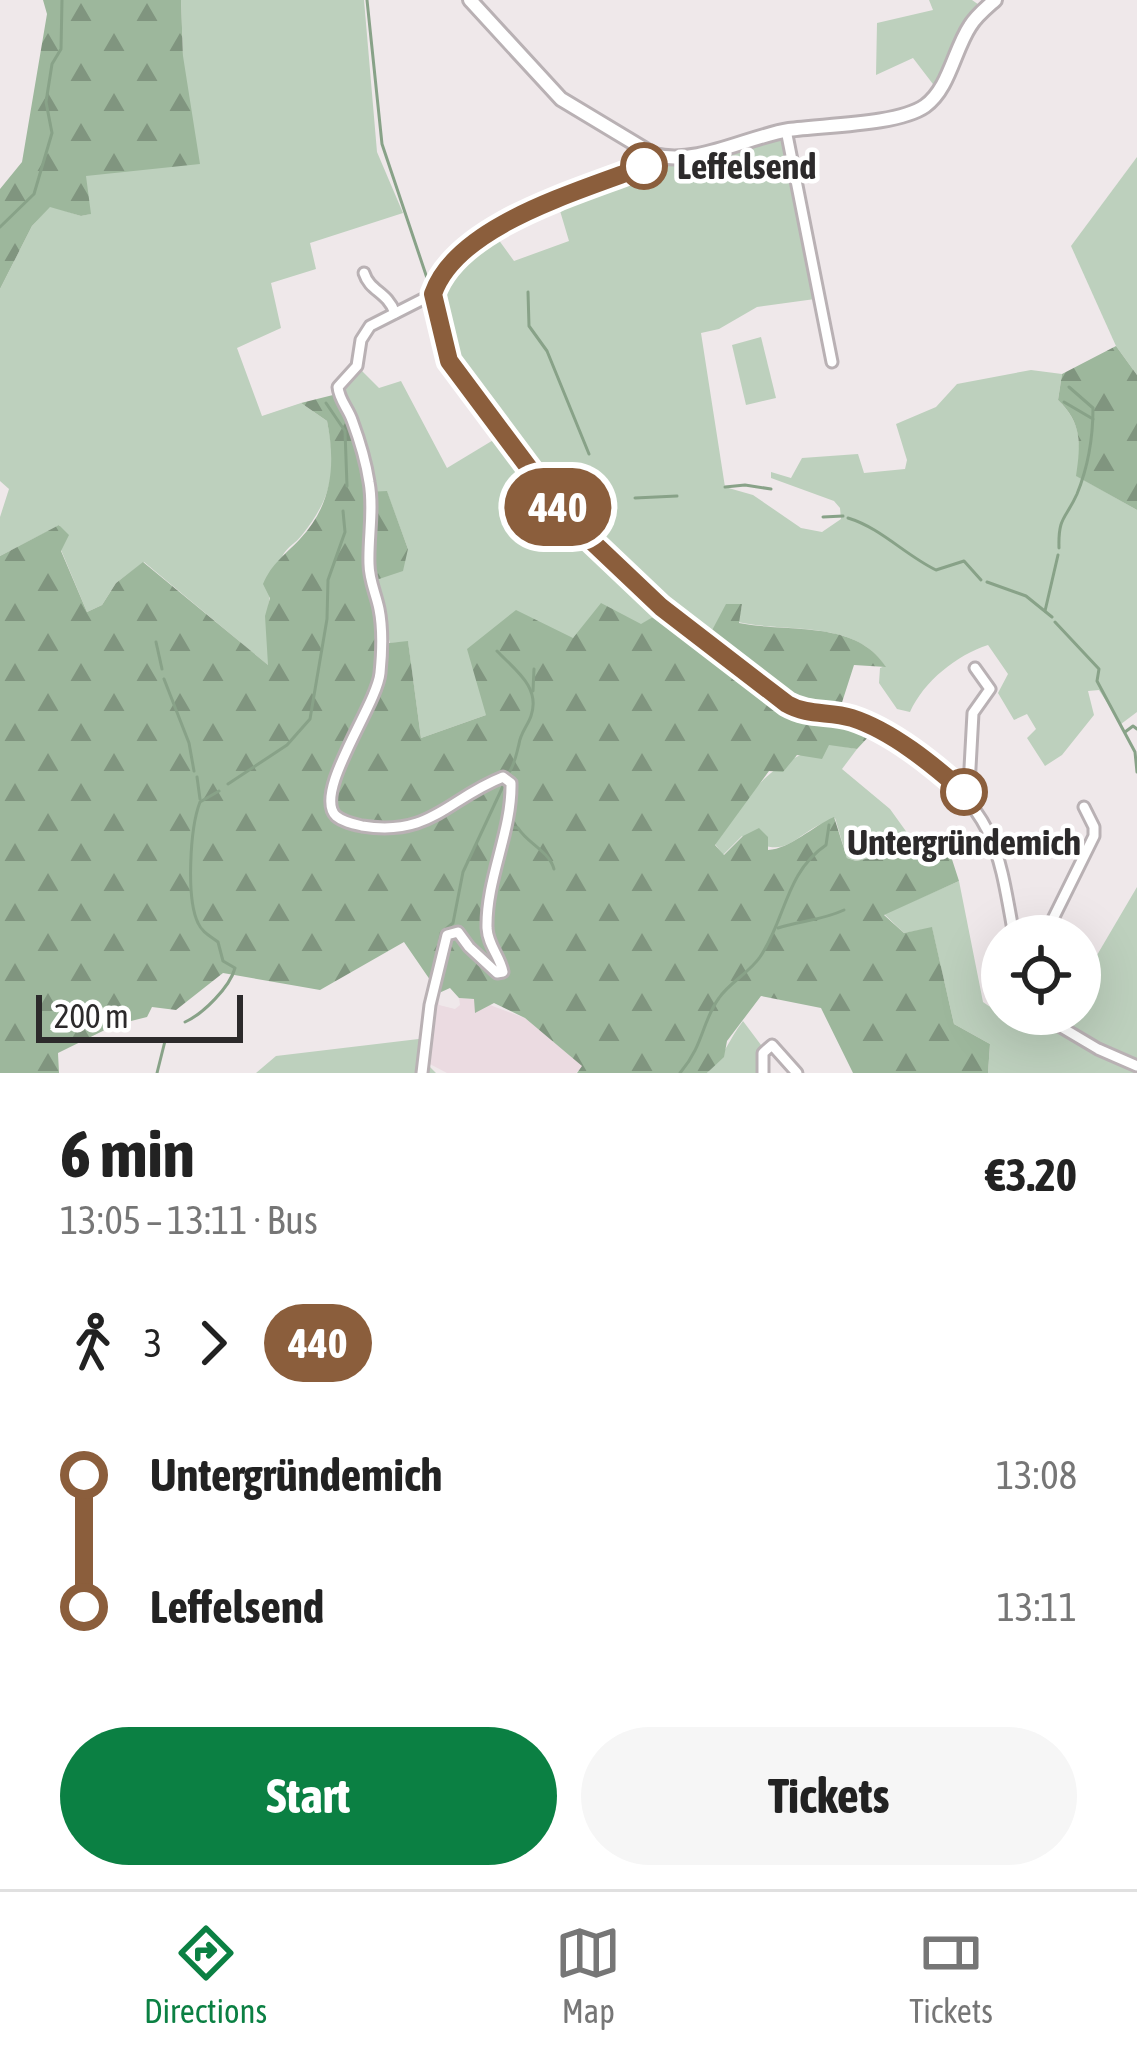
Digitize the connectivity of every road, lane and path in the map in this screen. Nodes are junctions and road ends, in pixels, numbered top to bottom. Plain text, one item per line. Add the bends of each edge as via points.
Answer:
1 (470, 0) edge
2 (995, 0) edge
3 (786, 130) junction
4 (667, 158) junction
5 (364, 273) dead end
6 (433, 294) junction
7 (395, 313) junction
8 (832, 362) dead end
9 (975, 668) dead end
10 (964, 793) junction
11 (1084, 807) dead end
12 (1009, 915) edge
13 (1055, 915) edge
14 (1074, 1035) edge
15 (1137, 1066) edge
16 (422, 1073) edge
17 (763, 1073) edge
18 (797, 1073) edge

1 - 4 street via 571,107
2 - 3 street via 967,30 923,108
3 - 4 street
3 - 8 street
4 - 6 street via 503,224 447,268
5 - 7 street
6 - 7 street
6 - 10 street via 449,361 564,515 681,623 787,704 880,730
7 - 16 street via 370,326 357,366 338,387 369,482 369,572 381,625 376,694 329,798 334,814 353,824 419,825 467,792 503,777 512,783 487,916 503,972 486,965 458,932 447,935
9 - 10 street via 990,689 974,712
10 - 12 street via 1000,859
11 - 13 street via 1094,836
14 - 15 street
17 - 18 street via 763,1053 772,1045

